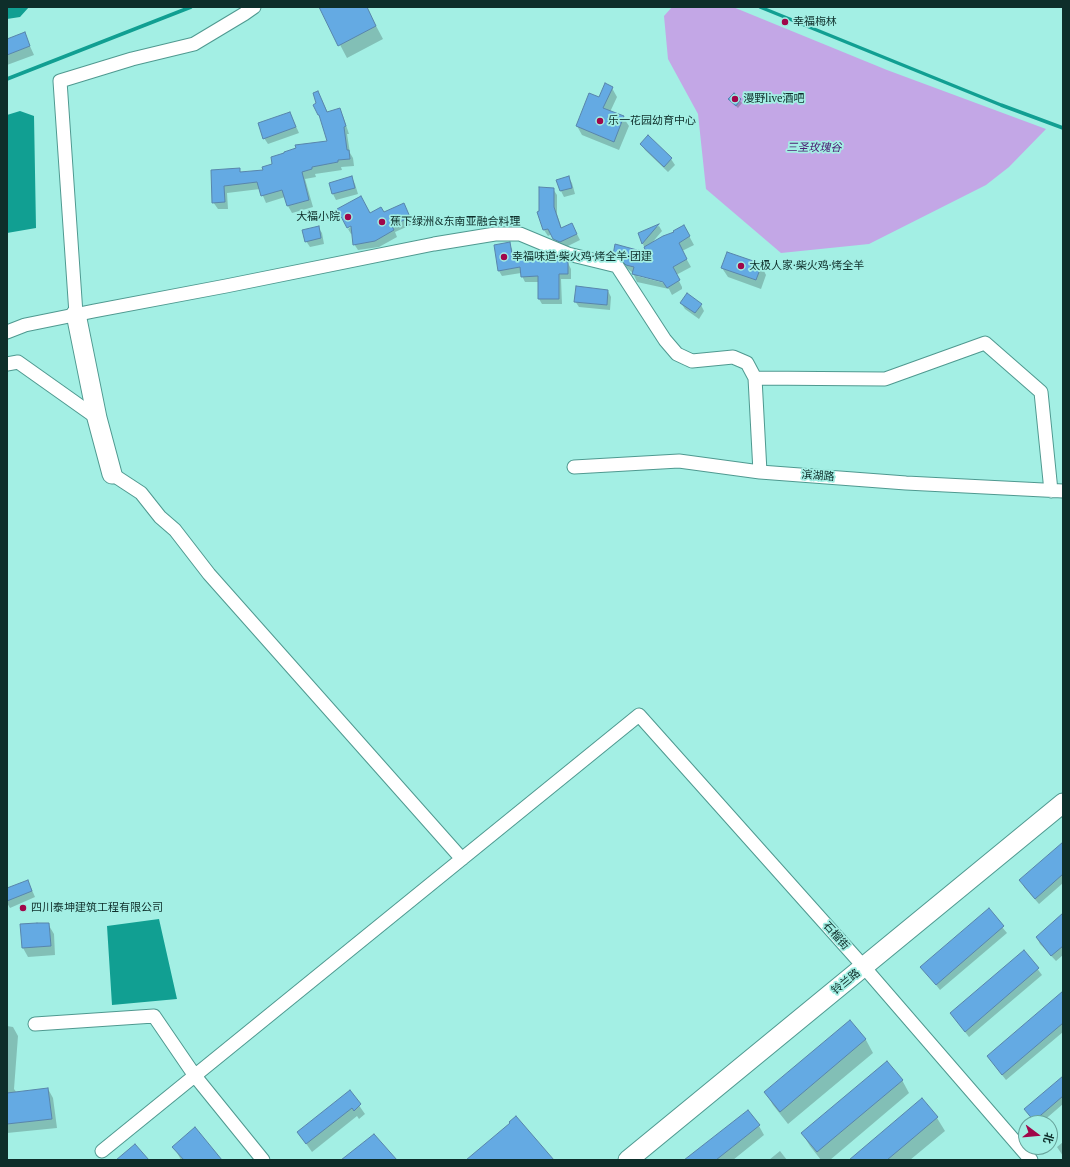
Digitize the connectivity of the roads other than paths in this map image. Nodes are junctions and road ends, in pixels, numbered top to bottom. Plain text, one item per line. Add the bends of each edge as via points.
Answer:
1 (254, 7) edge
2 (76, 314) junction
3 (7, 332) edge
4 (7, 364) edge
5 (755, 378) junction
6 (97, 418) junction
7 (574, 467) dead end
8 (760, 472) junction
9 (112, 474) joint
10 (1057, 491) edge
11 (1063, 803) edge
12 (462, 859) junction
13 (864, 967) junction
14 (35, 1024) dead end
15 (195, 1076) junction
16 (102, 1151) dead end
17 (263, 1160) edge
18 (628, 1160) edge
19 (1031, 1160) edge

1 - 2 street via 194,44 132,59 60,81
2 - 3 street via 25,325
2 - 5 street via 434,244 495,234 520,234 568,254 617,266 665,340 677,354 692,361 733,357 747,363
2 - 6 street
4 - 6 street via 18,362
5 - 8 street
5 - 10 street via 885,379 985,343 1041,392
6 - 9 street
7 - 8 street, 滨湖路 via 679,461
8 - 10 street, 滨湖路
9 - 12 street via 141,493 160,517 175,530 214,580
11 - 13 street, 铃兰路
12 - 13 street, 石榴街 via 639,715
12 - 15 street
13 - 18 street, 铃兰路
13 - 19 street, 石榴街
14 - 15 street via 154,1016
15 - 16 street
15 - 17 street

